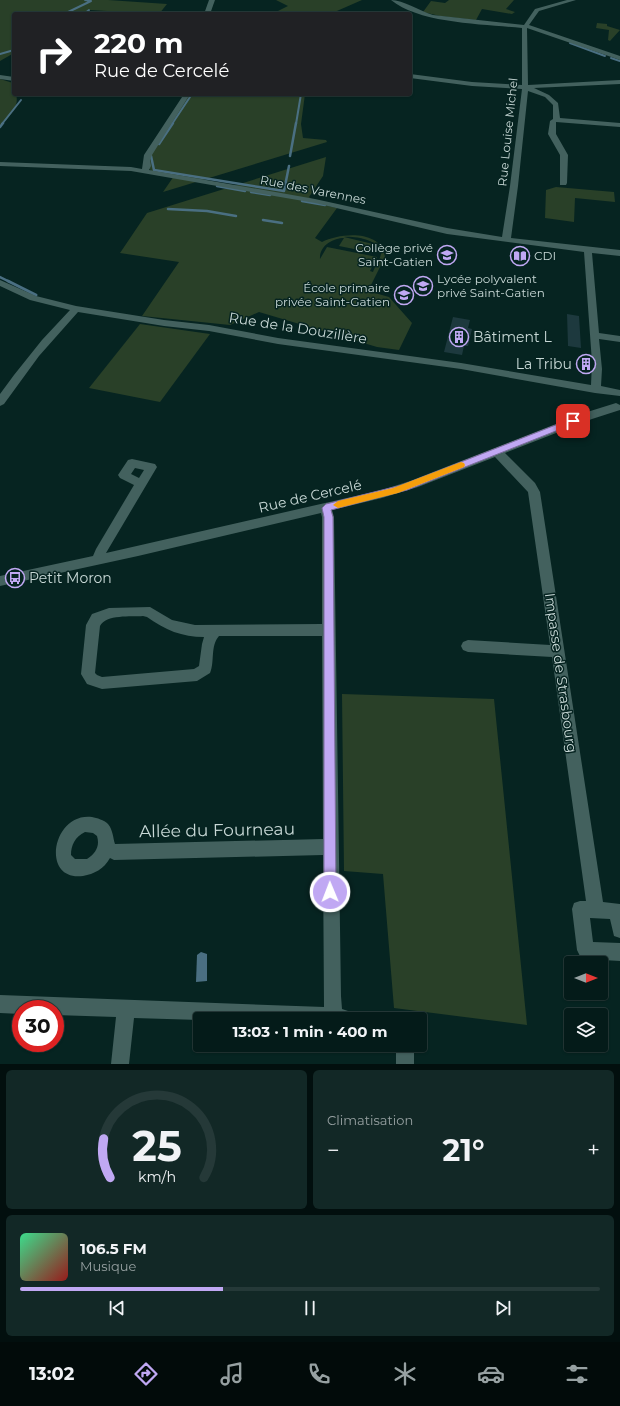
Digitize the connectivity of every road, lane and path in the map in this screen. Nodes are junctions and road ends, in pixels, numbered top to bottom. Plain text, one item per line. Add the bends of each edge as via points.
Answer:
1 (212, 0) edge
2 (394, 0) edge
3 (573, 0) edge
4 (208, 12) edge
5 (525, 26) junction
6 (620, 51) edge
7 (609, 54) junction
8 (620, 58) edge
9 (412, 76) edge
10 (0, 77) edge
11 (12, 79) edge
12 (620, 82) edge
13 (525, 87) junction
14 (186, 96) edge
15 (557, 120) junction
16 (620, 125) edge
17 (0, 164) edge
18 (144, 171) junction
19 (563, 183) dead end
20 (506, 240) junction
21 (588, 250) junction
22 (620, 253) edge
23 (0, 283) edge
24 (76, 309) junction
25 (594, 335) junction
26 (620, 339) edge
27 (595, 390) junction
28 (618, 400) edge
29 (0, 402) edge
30 (496, 450) junction
31 (141, 484) dead end
32 (326, 508) junction
33 (98, 560) junction
34 (0, 580) edge
35 (328, 630) junction
36 (215, 632) junction
37 (468, 646) dead end
38 (558, 651) junction
39 (330, 847) junction
40 (106, 848) dead end
41 (596, 910) junction
42 (620, 930) edge
43 (620, 952) edge
44 (0, 1004) edge
45 (126, 1008) junction
46 (225, 1012) edge
47 (341, 1012) edge
48 (405, 1052) edge
49 (120, 1064) edge
50 (405, 1064) edge

1 - 4 street
2 - 5 street via 433,17
3 - 5 street via 537,10
5 - 7 street
5 - 13 street, Rue Louise Michel
6 - 7 street
7 - 8 street
9 - 13 street
10 - 11 street
12 - 13 street
13 - 15 street via 547,96 556,104
13 - 20 street, Rue Louise Michel
14 - 18 street via 148,154
15 - 16 street
15 - 19 street via 553,121 552,134 564,156
17 - 18 street, Rue des Varennes
18 - 20 street, Rue des Varennes via 315,201 447,231
20 - 21 street, Rue des Varennes
21 - 22 street, Rue des Varennes
21 - 25 street
23 - 24 street, Rue de la Douzillère via 33,298
24 - 27 street, Rue de la Douzillère via 210,328 278,341 461,366
24 - 29 street via 55,330
25 - 26 street
25 - 27 street via 598,376
27 - 28 street, Rue de la Douzillère
28 - 30 street, Rue de Cercelé via 588,416
30 - 32 street, Rue de Cercelé via 404,487
30 - 38 street, Impasse de Strasbourg via 534,492
31 - 33 street via 100,552
32 - 33 street, Rue de Cercelé
32 - 35 street
33 - 34 street, Rue de Cercelé
35 - 36 street
35 - 39 street
36 - 36 street via 209,640 204,669 197,675 102,683 92,680 88,674 92,628 95,621 104,614 147,611 162,622 175,627
37 - 38 street
38 - 41 street, Impasse de Strasbourg
39 - 40 street, Allée du Fourneau via 114,852
39 - 47 street
41 - 42 street via 617,911
41 - 43 street via 580,909 586,950
44 - 45 street
45 - 46 street
45 - 49 street
48 - 50 street

